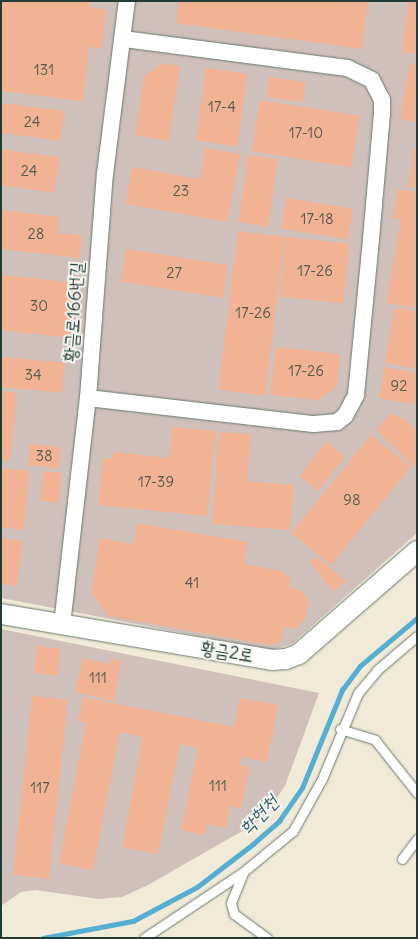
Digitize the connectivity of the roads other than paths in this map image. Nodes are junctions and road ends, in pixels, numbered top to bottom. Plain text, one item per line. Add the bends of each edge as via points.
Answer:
1 (127, 1) edge
2 (123, 39) junction
3 (88, 398) junction
4 (417, 551) edge
5 (1, 614) edge
6 (62, 625) junction
7 (417, 636) edge
8 (340, 729) junction
9 (417, 793) edge
10 (417, 839) edge
11 (402, 859) dead end
12 (243, 872) junction
13 (144, 938) edge
14 (267, 938) edge

1 - 2 street, 황금로166번길
2 - 3 street, 황금로166번길 via 104,182
2 - 3 street via 347,68 372,80 382,100 382,114 356,396 345,416 337,422 314,424
3 - 6 street, 황금로166번길
4 - 6 street, 황금2로 via 304,651 286,659 272,660
5 - 6 street, 황금2로
7 - 8 lane via 362,687
8 - 9 lane via 374,740
8 - 12 lane via 322,779 294,831
10 - 11 lane
12 - 13 lane
12 - 14 lane via 231,903 234,914

